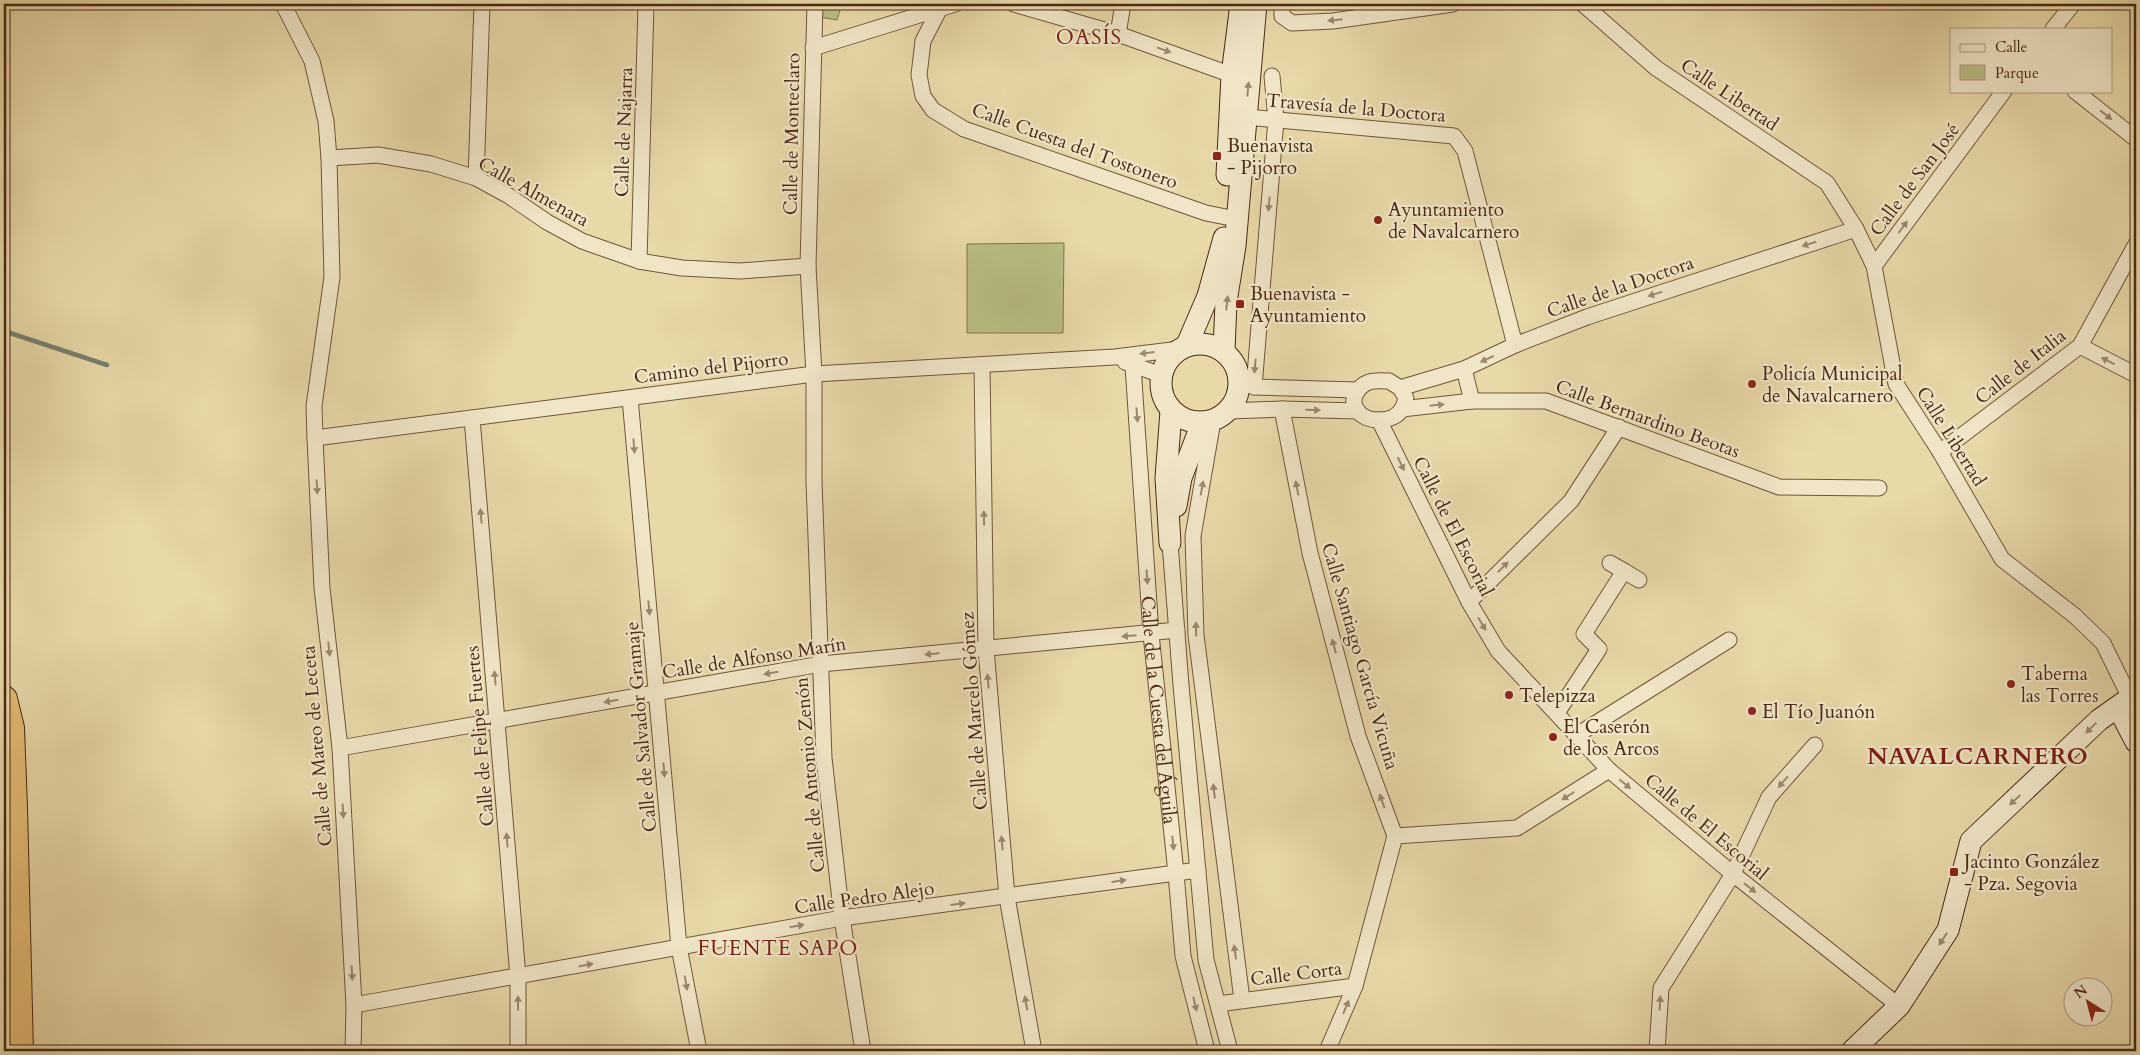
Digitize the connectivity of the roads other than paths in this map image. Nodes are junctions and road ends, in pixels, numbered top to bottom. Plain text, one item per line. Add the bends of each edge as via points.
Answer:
1 (284, 4) edge
2 (482, 4) edge
3 (646, 4) edge
4 (815, 4) edge
5 (955, 4) edge
6 (1014, 4) edge
7 (1123, 4) edge
8 (1241, 4) edge
9 (1256, 4) edge
10 (1453, 4) edge
11 (1583, 4) edge
12 (2073, 4) edge
13 (1282, 7) edge
14 (940, 8) junction
15 (2054, 28) edge
16 (1118, 34) junction
17 (813, 48) junction
18 (1232, 75) junction
19 (1272, 76) dead end
20 (2003, 92) edge
21 (2076, 92) edge
22 (1246, 117) junction
23 (1276, 120) junction
24 (2136, 139) edge
25 (329, 158) junction
26 (476, 178) junction
27 (1226, 217) junction
28 (1856, 229) junction
29 (2136, 244) edge
30 (639, 260) junction
31 (808, 266) junction
32 (1874, 266) junction
33 (1515, 345) junction
34 (2080, 346) junction
35 (1183, 347) junction
36 (1224, 351) junction
37 (1115, 357) junction
38 (982, 366) junction
39 (1133, 366) junction
40 (1464, 369) junction
41 (814, 374) junction
42 (1161, 375) junction
43 (2136, 375) edge
44 (1246, 384) junction
45 (1400, 388) junction
46 (1357, 390) junction
47 (630, 398) junction
48 (1472, 401) junction
49 (1282, 409) junction
50 (1402, 409) junction
51 (1171, 411) junction
52 (1357, 411) junction
53 (472, 418) junction
54 (1215, 418) junction
55 (1379, 420) junction
56 (1619, 428) junction
57 (315, 438) junction
58 (1940, 452) junction
59 (1879, 488) dead end
60 (1194, 536) junction
61 (1172, 537) junction
62 (1610, 563) dead end
63 (1624, 571) junction
64 (1639, 580) dead end
65 (1469, 602) junction
66 (1177, 630) junction
67 (1151, 634) junction
68 (1729, 640) dead end
69 (986, 649) junction
70 (821, 664) junction
71 (1201, 683) junction
72 (1181, 685) junction
73 (657, 693) junction
74 (4, 699) edge
75 (2133, 699) edge
76 (1557, 713) junction
77 (498, 721) junction
78 (1577, 735) junction
79 (2136, 742) edge
80 (1815, 745) dead end
81 (340, 748) junction
82 (1211, 769) junction
83 (1609, 770) junction
84 (1189, 771) junction
85 (1219, 832) junction
86 (1195, 834) junction
87 (1395, 836) junction
88 (1198, 870) junction
89 (1176, 873) junction
90 (1733, 874) junction
91 (1007, 897) junction
92 (842, 918) junction
93 (679, 947) junction
94 (518, 977) junction
95 (1356, 986) junction
96 (1242, 1000) junction
97 (1218, 1004) junction
98 (354, 1005) junction
99 (1899, 1006) junction
100 (20, 1051) edge
101 (353, 1051) edge
102 (518, 1051) edge
103 (699, 1051) edge
104 (863, 1051) edge
105 (1034, 1051) edge
106 (1207, 1051) edge
107 (1230, 1051) edge
108 (1327, 1051) edge
109 (1657, 1051) edge
110 (1852, 1051) edge

1 - 25 street, Calle de Mateo de Leceta via 312,61 326,121
2 - 26 street
3 - 30 street, Calle de Najarra
4 - 17 street, Calle de Monteclaro
5 - 14 street
6 - 16 street
7 - 16 street
8 - 18 street
22 -> 9 street
10 -> 13 street via 1333,21 1292,23 1282,16
11 - 28 street, Calle Libertad via 1656,68 1827,183
12 - 15 street
14 - 17 street
14 - 27 street, Calle Cuesta del Tostonero via 923,41 919,75 922,96 932,110 964,129 1206,213
16 -> 18 street
17 - 31 street, Calle de Monteclaro
18 - 27 street
19 - 23 street
32 -> 20 street, Calle de San José
21 -> 24 street
22 - 23 street, Travesía de la Doctora
36 -> 22 street via 1226,302 1235,246
23 - 33 street, Travesía de la Doctora via 1454,136 1466,151
23 -> 44 street
25 - 26 street, Calle Almenara via 378,155 431,164
25 - 57 street, Calle de Mateo de Leceta via 332,277 314,406
26 - 30 street, Calle Almenara via 582,241
27 - 35 street via 1223,244 1208,296
28 - 32 street, Calle Libertad
28 -> 33 street, Calle de la Doctora via 1587,317
29 - 34 street, Calle de Italia
30 - 31 street, Calle Almenara via 682,268 740,271
31 - 41 street, Calle de Monteclaro
32 - 58 street, Calle Libertad via 1896,384
33 -> 40 street, Calle de la Doctora
43 -> 34 street
34 - 58 street, Calle de Italia
35 - 36 street via 1206,344
35 -> 37 street, Camino del Pijorro
35 - 42 street via 1166,361
36 - 44 street
37 - 38 street, Camino del Pijorro
37 - 39 street
38 - 41 street, Camino del Pijorro
69 -> 38 street, Calle de Marcelo Gómez
39 - 42 street
39 -> 67 street, Calle de la Cuesta del Águila
40 - 45 street, Calle de la Doctora
40 - 48 street
41 - 47 street, Camino del Pijorro
41 - 70 street, Calle de Antonio Zenón via 814,481
42 - 51 street via 1163,399
44 - 46 street
44 - 54 street
45 - 46 street via 1389,381 1379,381 1369,382
45 - 50 street via 1406,398
46 - 52 street via 1353,401
47 - 53 street, Camino del Pijorro
47 -> 73 street, Calle de Salvador Gramaje
50 -> 48 street, Calle Bernardino Beotas
48 - 56 street, Calle Bernardino Beotas via 1546,401
49 -> 52 street
49 - 54 street
87 -> 49 street, Calle Santiago García Vicuña via 1356,727 1310,553
50 - 55 street via 1393,418
51 - 54 street via 1186,421
51 - 61 street, Calle de la Cuesta del Águila via 1166,478
52 - 55 street
53 - 57 street, Camino del Pijorro
77 -> 53 street, Calle de Felipe Fuertes
60 -> 54 street
54 - 61 street, Calle de la Cuesta del Águila via 1181,478
55 -> 65 street, Calle de El Escorial
56 - 59 street, Calle Bernardino Beotas via 1778,487
65 -> 56 street via 1571,501
57 -> 81 street, Calle de Mateo de Leceta via 322,588
58 - 75 street, Calle Libertad via 2002,559 2103,642
60 - 61 street
71 -> 60 street via 1196,635
61 - 66 street, Calle de la Cuesta del Águila
62 - 63 street
63 - 64 street
63 - 76 street via 1584,634 1599,649
65 -> 76 street, Calle de El Escorial via 1498,652
66 - 67 street, Calle de Alfonso Marín
66 - 72 street, Calle de la Cuesta del Águila
67 -> 69 street, Calle de Alfonso Marín
67 -> 89 street, Calle de la Cuesta del Águila
68 - 78 street
69 -> 70 street, Calle de Alfonso Marín
91 -> 69 street, Calle de Marcelo Gómez
70 -> 73 street, Calle de Alfonso Marín
70 - 92 street, Calle de Antonio Zenón via 824,758
71 - 72 street, Calle de la Cuesta del Águila
71 - 82 street
72 - 84 street, Calle de la Cuesta del Águila
73 -> 77 street, Calle de Alfonso Marín
73 -> 93 street, Calle de Salvador Gramaje
74 - 100 highway via 11,728
75 - 79 street via 2123,717
75 -> 99 street via 2099,720 1971,842 1948,930
76 - 78 street, Calle de El Escorial
77 - 81 street, Calle de Alfonso Marín
94 -> 77 street, Calle de Felipe Fuertes
78 - 83 street, Calle de El Escorial
80 -> 90 street via 1769,797
81 -> 98 street, Calle de Mateo de Leceta
82 - 84 street, Calle de la Cuesta del Águila
85 -> 82 street
83 -> 87 street via 1517,828
83 -> 90 street, Calle de El Escorial
84 - 86 street, Calle de la Cuesta del Águila
85 - 86 street, Calle de la Cuesta del Águila
96 -> 85 street
86 - 88 street, Calle de la Cuesta del Águila
87 - 95 street
88 - 89 street, Calle Pedro Alejo
88 - 97 street, Calle de la Cuesta del Águila via 1206,960
91 -> 89 street, Calle Pedro Alejo
89 -> 106 street, Calle de la Cuesta del Águila via 1183,956
90 -> 99 street, Calle de El Escorial
109 -> 90 street via 1661,988
92 -> 91 street, Calle Pedro Alejo
105 -> 91 street, Calle de Marcelo Gómez
93 -> 92 street, Calle Pedro Alejo
92 - 104 street, Calle de Antonio Zenón
94 -> 93 street, Calle Pedro Alejo
93 -> 103 street, Calle de Salvador Gramaje
94 - 98 street, Calle Pedro Alejo
102 -> 94 street, Calle de Felipe Fuertes
95 - 96 street, Calle Corta
108 -> 95 street
96 - 97 street
97 - 107 street, Calle de la Cuesta del Águila
98 - 101 street, Calle de Mateo de Leceta
99 - 110 street

